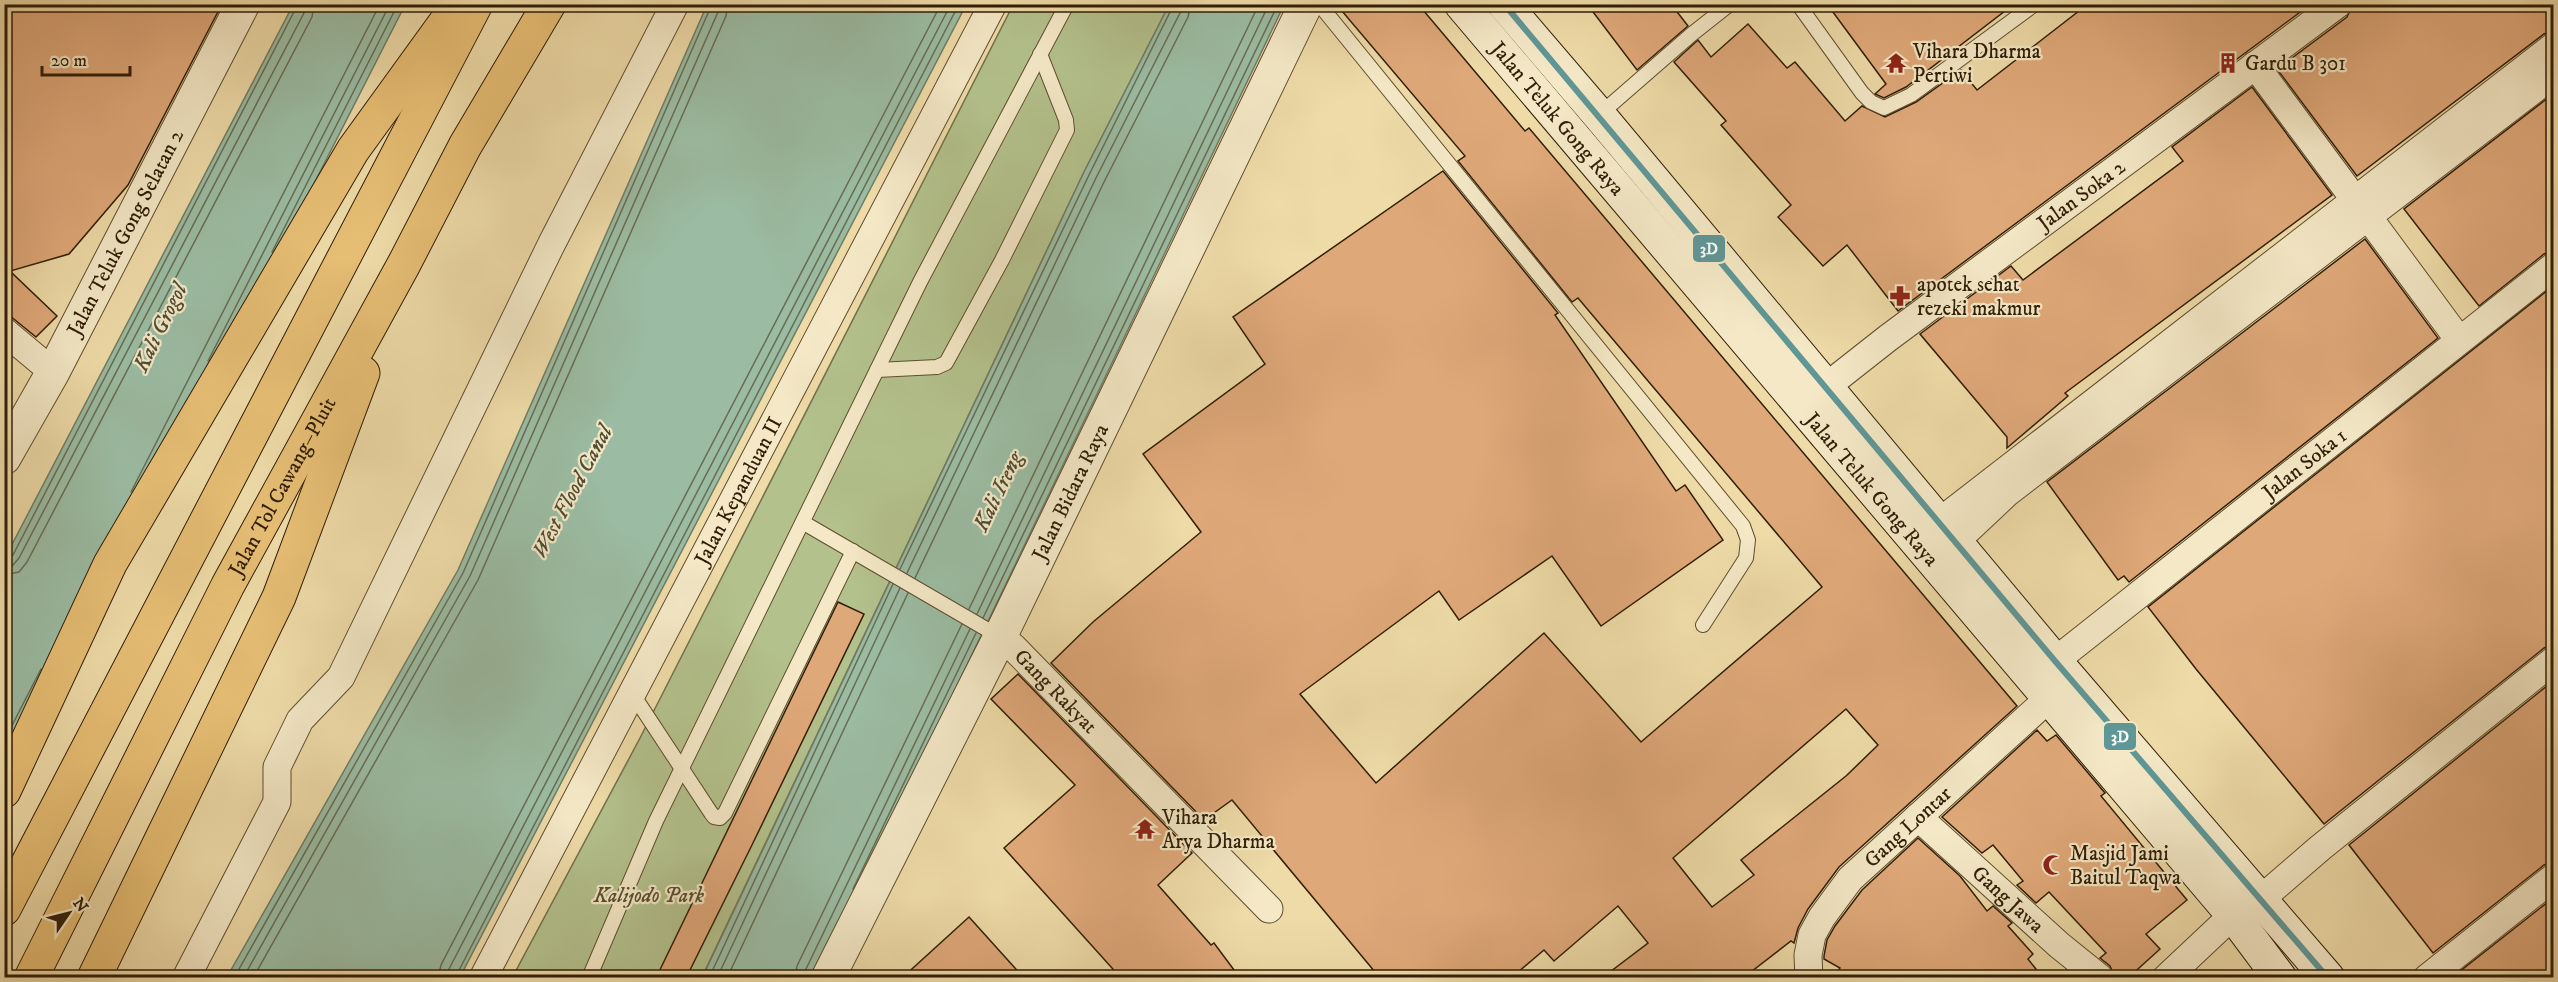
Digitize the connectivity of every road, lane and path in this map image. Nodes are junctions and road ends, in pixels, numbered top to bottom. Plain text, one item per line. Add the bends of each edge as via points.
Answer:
1 (243, 4) edge
2 (458, 4) edge
3 (476, 4) edge
4 (549, 4) edge
5 (675, 4) edge
6 (993, 4) edge
7 (1067, 4) edge
8 (1306, 4) edge
9 (1319, 4) edge
10 (1461, 4) edge
11 (1504, 4) edge
12 (1730, 4) edge
13 (1798, 4) edge
14 (2035, 4) edge
15 (2338, 4) edge
16 (2553, 46) edge
17 (1040, 54) junction
18 (2255, 64) junction
19 (2553, 74) edge
20 (1599, 115) junction
21 (2362, 209) junction
22 (404, 264) junction
23 (2553, 266) edge
24 (4, 331) edge
25 (2459, 339) junction
26 (877, 370) junction
27 (52, 372) junction
28 (1815, 396) junction
29 (4, 458) edge
30 (804, 523) junction
31 (1947, 532) junction
32 (853, 551) junction
33 (1703, 625) dead end
34 (995, 634) junction
35 (2553, 660) edge
36 (2055, 661) junction
37 (632, 693) junction
38 (2048, 699) junction
39 (683, 767) junction
40 (4, 791) edge
41 (1918, 817) junction
42 (2553, 877) edge
43 (2261, 899) junction
44 (4, 909) edge
45 (1269, 909) dead end
46 (2233, 915) junction
47 (31, 978) edge
48 (94, 978) edge
49 (186, 978) edge
50 (483, 978) edge
51 (589, 978) edge
52 (828, 978) edge
53 (1809, 978) edge
54 (2100, 978) edge
55 (2166, 978) edge
56 (2280, 978) edge
57 (2328, 978) edge
58 (2427, 978) edge

1 - 27 main road, Jalan Teluk Gong Selatan 2
2 - 40 highway via 353,150 110,564
3 - 44 highway
4 - 22 highway, Jalan Tol Cawang–Pluit via 465,146
5 - 49 street via 550,245 341,677 300,720 277,767 277,802
6 - 37 street, Jalan Kepanduan II
7 - 17 lane
8 - 34 main road, Jalan Bidara Raya
9 - 33 lane via 1743,526 1748,540 1746,558
10 - 28 main road, Jalan Teluk Gong Raya
11 - 20 main road, Jalan Teluk Gong Raya
12 - 20 lane
13 - 14 lane via 1858,88 1871,102 1884,108 1911,95
15 - 18 street, Jalan Soka 2
16 - 21 street
17 - 26 lane
17 - 26 lane via 1067,130 1002,260 946,363
18 - 21 street
18 - 28 street, Jalan Soka 2
19 - 21 street
20 - 28 main road, Jalan Teluk Gong Raya
21 - 25 street
21 - 31 street
22 - 47 highway, Jalan Tol Cawang–Pluit via 228,585
22 - 48 highway via 279,597
23 - 25 street, Jalan Soka 1
24 - 27 street
25 - 36 street, Jalan Soka 1
26 - 30 lane
27 - 29 main road, Jalan Teluk Gong Selatan 2
28 - 31 main road, Jalan Teluk Gong Raya
28 - 38 main road, Jalan Teluk Gong Raya
30 - 32 lane, Gang Rakyat
30 - 39 lane
31 - 36 main road, Jalan Teluk Gong Raya
32 - 34 lane, Gang Rakyat
32 - 39 lane via 722,816 714,818
34 - 45 street, Gang Rakyat via 1022,656
34 - 52 main road, Jalan Bidara Raya
35 - 43 street
36 - 43 main road, Jalan Teluk Gong Raya
37 - 39 lane
37 - 50 street, Jalan Kepanduan II
38 - 41 street, Gang Lontar
38 - 46 main road, Jalan Teluk Gong Raya
39 - 51 lane
41 - 53 street, Gang Lontar via 1850,879 1822,917 1812,935
41 - 54 street, Gang Jawa
42 - 58 street
43 - 57 main road, Jalan Teluk Gong Raya
46 - 55 street
46 - 56 main road, Jalan Teluk Gong Raya

